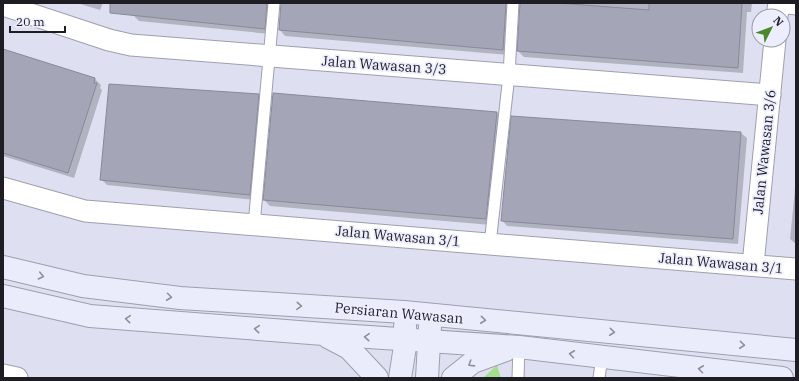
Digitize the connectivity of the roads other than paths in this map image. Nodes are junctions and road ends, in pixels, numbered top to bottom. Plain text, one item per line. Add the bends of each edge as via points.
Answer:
1 (274, 3) edge
2 (513, 3) edge
3 (3, 5) edge
4 (774, 48) edge
5 (270, 56) junction
6 (509, 75) junction
7 (770, 95) junction
8 (3, 188) edge
9 (254, 225) junction
10 (490, 244) junction
11 (753, 265) junction
12 (3, 267) edge
13 (796, 269) edge
14 (3, 296) edge
15 (404, 312) junction
16 (430, 315) junction
17 (324, 334) junction
18 (406, 340) junction
19 (430, 341) junction
20 (519, 347) junction
21 (796, 350) edge
22 (601, 368) edge
23 (3, 375) edge
24 (17, 378) edge
25 (377, 378) edge
26 (400, 378) edge
27 (427, 378) edge
28 (453, 378) edge
29 (518, 378) edge
30 (782, 378) edge

1 - 5 lane
2 - 6 lane
3 - 5 street, Jalan Wawasan 3/3 via 131,45
4 - 7 street, Jalan Wawasan 3/6
5 - 6 street, Jalan Wawasan 3/3
5 - 9 lane
6 - 7 street, Jalan Wawasan 3/3
6 - 10 lane
7 - 11 street, Jalan Wawasan 3/6
8 - 9 street, Jalan Wawasan 3/1 via 85,211
9 - 10 street, Jalan Wawasan 3/1
10 - 11 street, Jalan Wawasan 3/1
11 - 13 street, Jalan Wawasan 3/1
12 -> 15 main road, Persiaran Wawasan via 83,286 180,298
17 -> 14 main road, Persiaran Wawasan via 90,316
15 - 16 main road, Persiaran Wawasan
15 - 18 main road
16 - 19 main road
16 -> 21 main road, Persiaran Wawasan
18 -> 17 main road, Persiaran Wawasan
17 - 25 main road via 349,348
18 - 19 main road, Persiaran Wawasan
18 - 26 main road
19 - 20 main road, Persiaran Wawasan
19 - 27 main road
22 -> 20 main road, Persiaran Wawasan
20 -> 28 main road via 473,362
20 - 29 lane
30 -> 22 main road, Persiaran Wawasan
23 - 24 street

